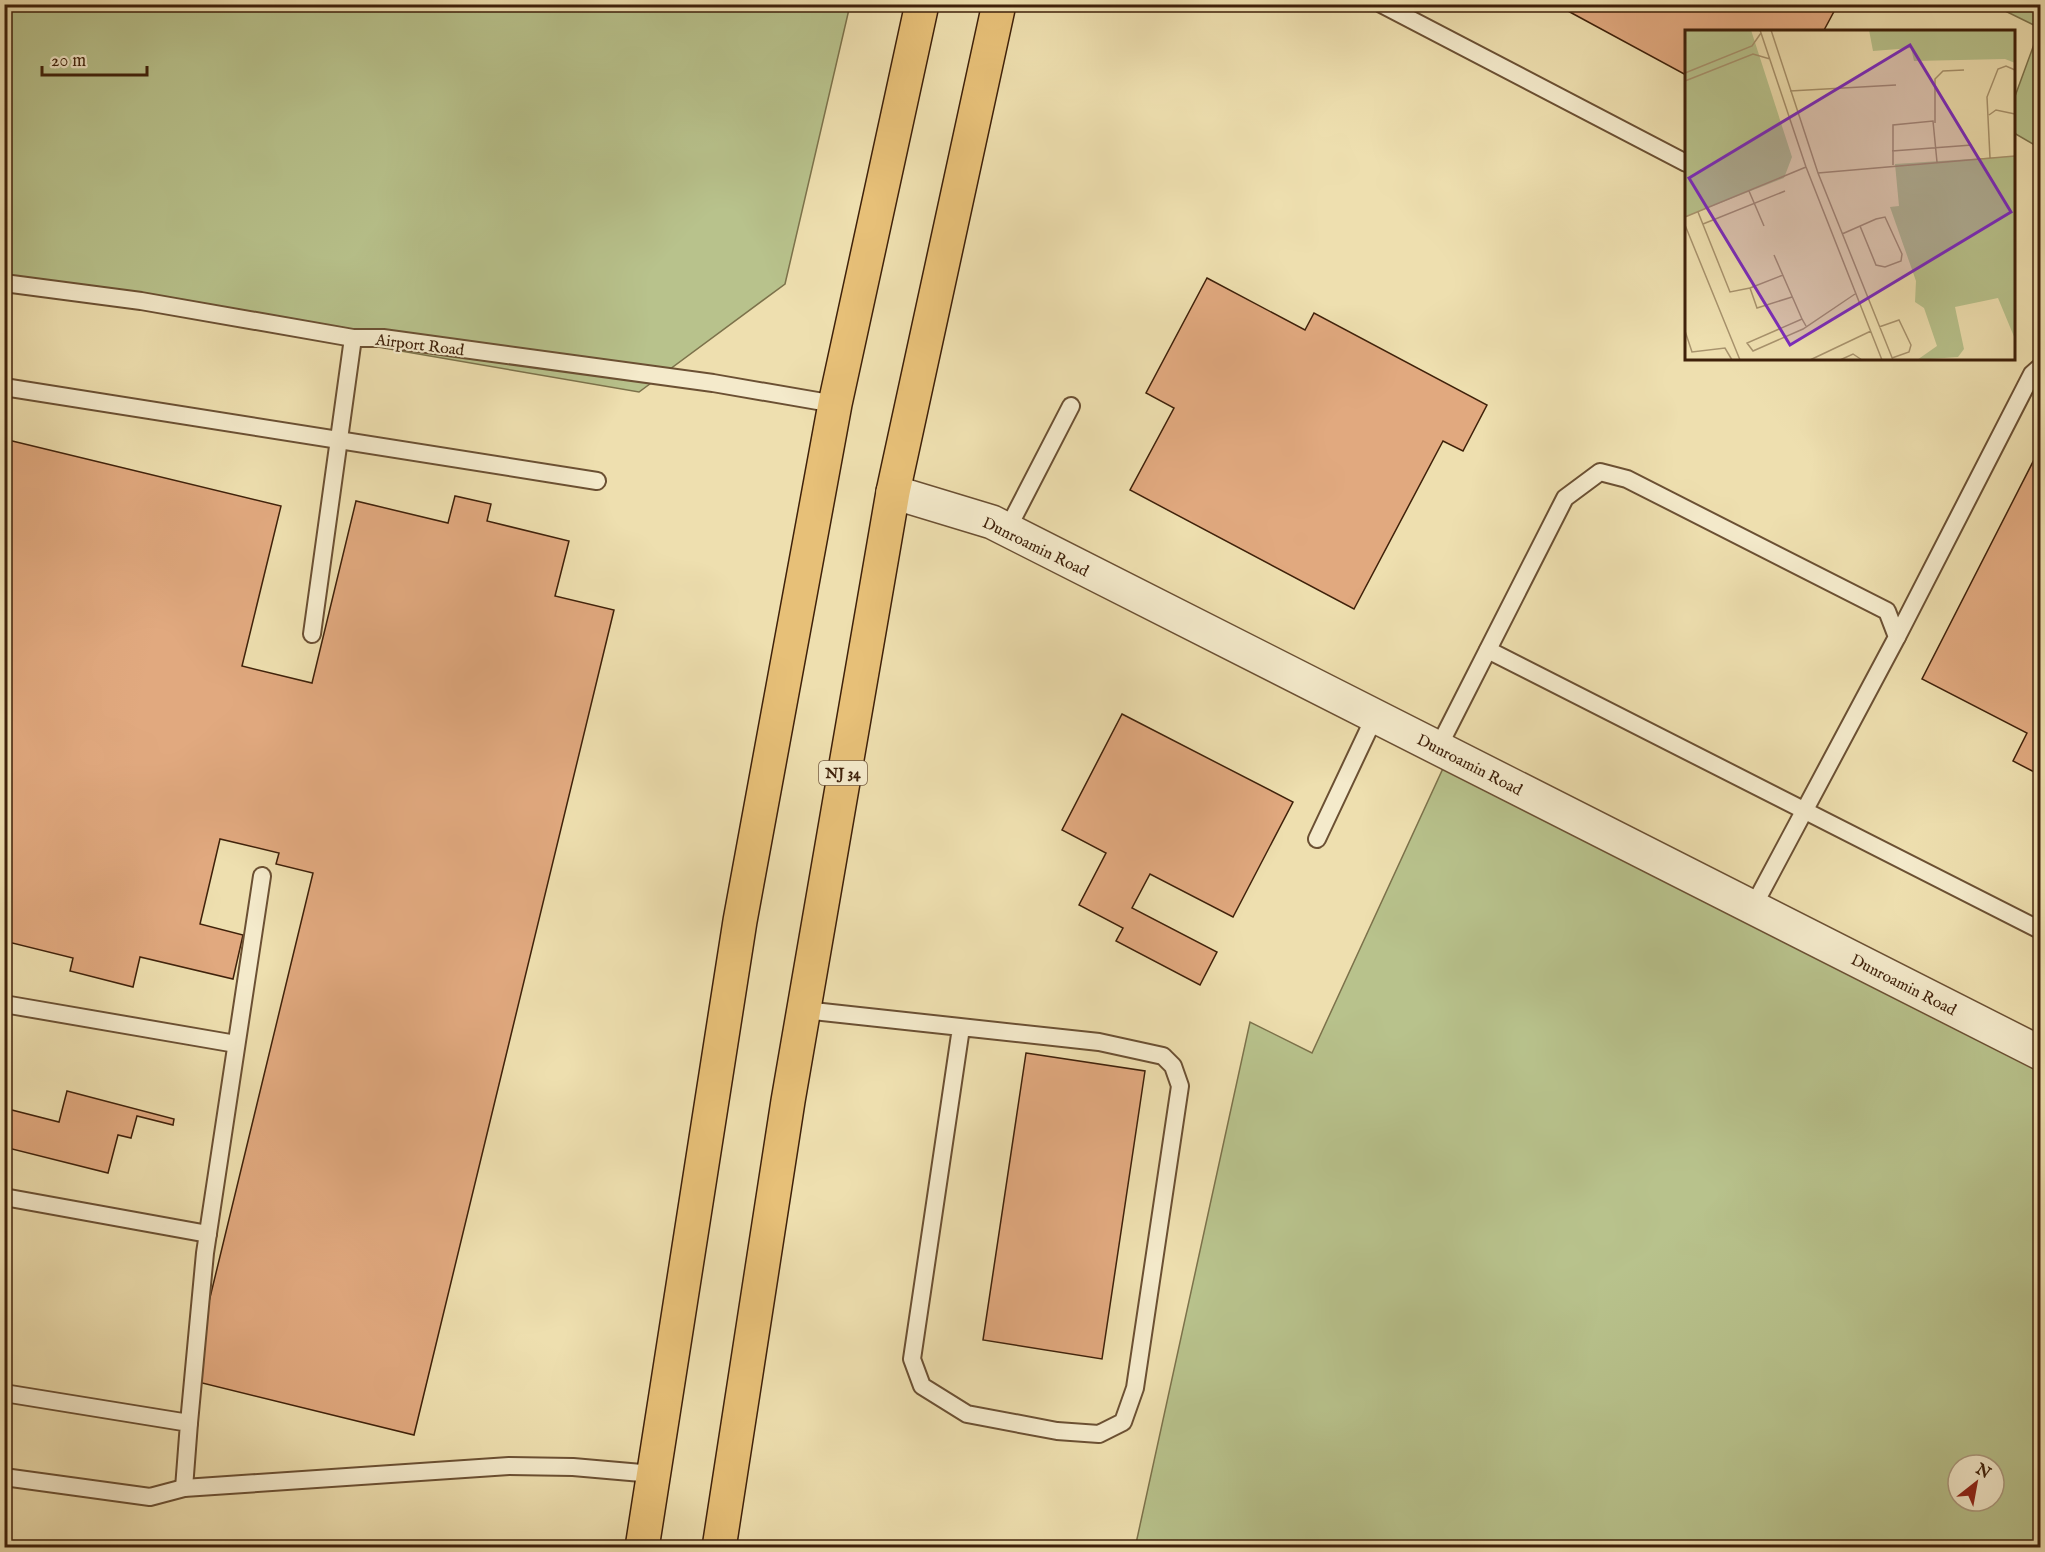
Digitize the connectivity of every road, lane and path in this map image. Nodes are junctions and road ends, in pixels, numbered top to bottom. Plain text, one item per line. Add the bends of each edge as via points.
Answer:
1 (922, 4) edge
2 (999, 4) edge
3 (1381, 4) edge
4 (1685, 162) edge
5 (4, 283) edge
6 (353, 338) junction
7 (2040, 367) edge
8 (4, 387) edge
9 (836, 404) junction
10 (1071, 406) dead end
11 (338, 439) junction
12 (597, 481) dead end
13 (893, 492) junction
14 (1007, 530) junction
15 (312, 634) dead end
16 (1897, 637) junction
17 (1488, 650) junction
18 (1375, 716) junction
19 (1438, 748) junction
20 (1805, 810) junction
21 (1317, 839) dead end
22 (262, 876) dead end
23 (1753, 907) junction
24 (2040, 930) edge
25 (4, 1004) edge
26 (804, 1010) junction
27 (961, 1028) junction
28 (236, 1044) junction
29 (2040, 1053) edge
30 (4, 1197) edge
31 (208, 1234) junction
32 (4, 1393) edge
33 (189, 1423) junction
34 (653, 1474) junction
35 (4, 1477) edge
36 (184, 1488) junction
37 (642, 1548) edge
38 (719, 1548) edge

1 - 9 highway
2 - 13 highway, NJ 34
3 - 4 lane
5 - 6 lane, Airport Road via 141,301
6 - 9 lane, Airport Road via 382,338 701,381
6 - 11 lane
7 - 16 lane via 2032,374
8 - 11 lane
9 - 34 highway via 740,921
10 - 14 lane
11 - 12 lane
11 - 15 lane
13 - 14 street, Dunroamin Road
13 - 26 highway, NJ 34
14 - 18 street, Dunroamin Road
16 - 17 lane via 1887,611 1627,479 1600,472 1565,498
16 - 20 lane
17 - 19 lane
17 - 20 lane
18 - 19 street, Dunroamin Road
18 - 21 lane
19 - 23 street, Dunroamin Road
20 - 23 lane
20 - 24 lane
22 - 28 lane
23 - 29 street, Dunroamin Road
25 - 28 lane
26 - 27 lane
26 - 38 highway, NJ 34
27 - 27 lane via 912,1359 921,1386 967,1414 1057,1431 1099,1434 1123,1422 1135,1388 1180,1086 1173,1066 1163,1056 1099,1042
28 - 31 lane
30 - 31 lane
31 - 33 lane
32 - 33 lane
33 - 36 lane
34 - 36 lane via 509,1466
34 - 37 highway
35 - 36 lane via 150,1497

